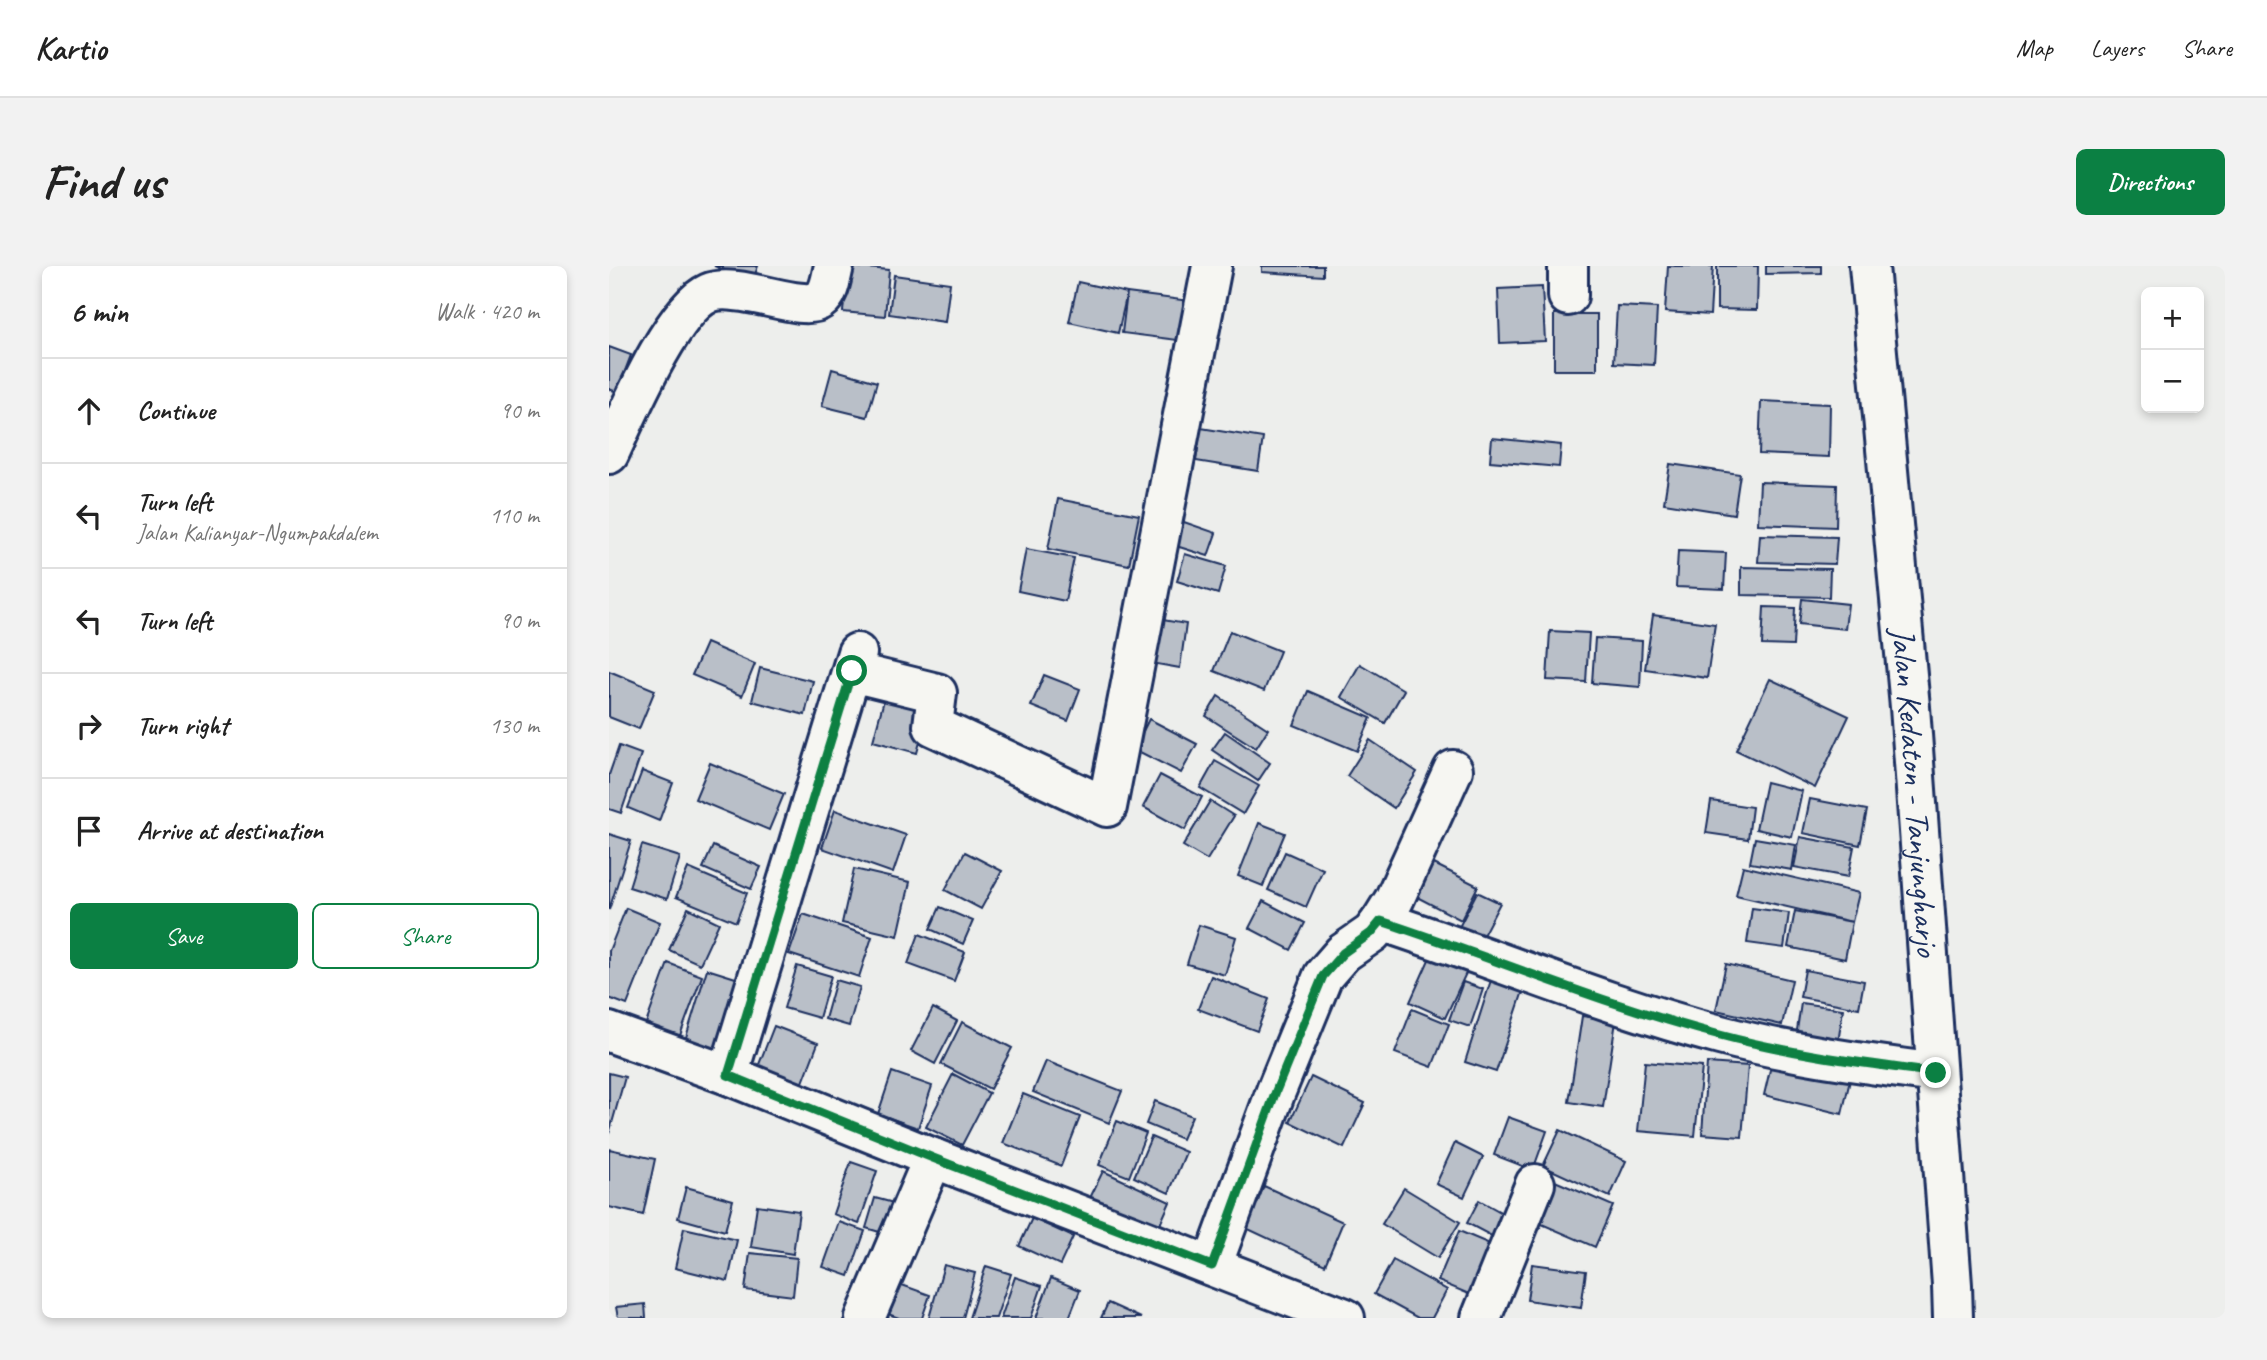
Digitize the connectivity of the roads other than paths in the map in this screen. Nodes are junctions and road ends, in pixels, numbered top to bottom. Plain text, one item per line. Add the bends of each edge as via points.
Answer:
1 (834, 266) edge
2 (1212, 266) edge
3 (1869, 266) edge
4 (609, 454) edge
5 (1453, 770) dead end
6 (1381, 921) junction
7 (609, 1032) edge
8 (1936, 1073) junction
9 (728, 1075) junction
10 (922, 1184) junction
11 (1535, 1184) dead end
12 (1212, 1266) junction
13 (866, 1318) edge
14 (1345, 1318) edge
15 (1481, 1318) edge
16 (1953, 1318) edge

1 - 4 street via 828,288 816,302 736,290 708,293 667,338
2 - 9 street via 1107,807 933,726 937,694 854,662
3 - 8 street, Jalan Kedaton - Tanjungharjo via 1910,707
5 - 6 street
6 - 8 street via 1720,1035 1822,1057
6 - 12 street via 1323,976
7 - 9 street
8 - 16 street, Jalan Kedaton - Tanjungharjo
9 - 10 street
10 - 12 street
10 - 13 street
11 - 15 street
12 - 14 street

